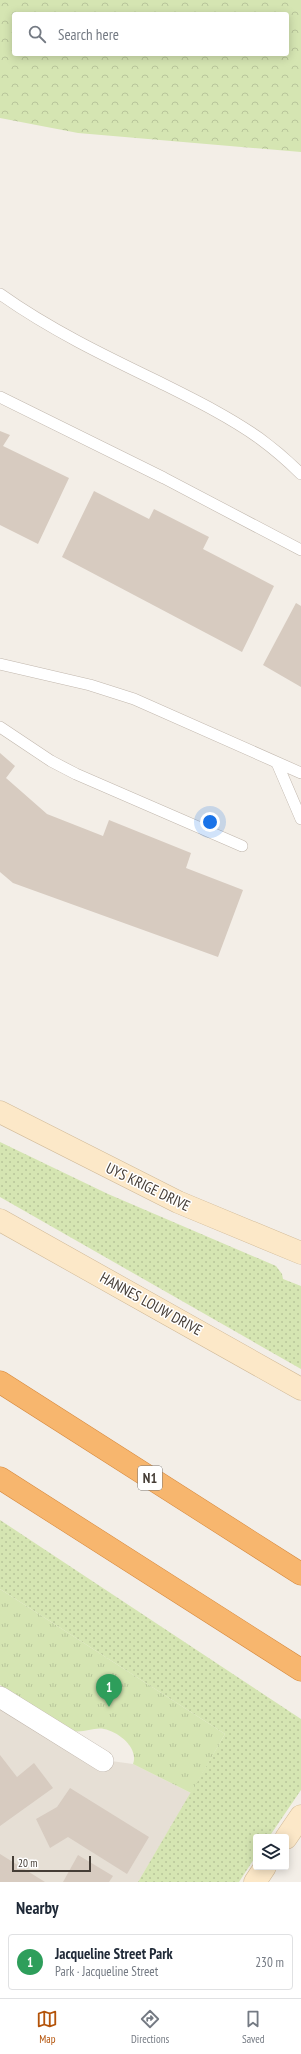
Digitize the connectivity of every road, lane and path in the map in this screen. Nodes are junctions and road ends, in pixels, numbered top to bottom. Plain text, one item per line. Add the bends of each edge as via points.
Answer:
1 (0, 294) edge
2 (0, 397) edge
3 (301, 474) edge
4 (301, 550) edge
5 (0, 664) edge
6 (0, 727) edge
7 (278, 762) junction
8 (301, 773) edge
9 (301, 819) edge
10 (242, 846) dead end
11 (0, 1112) edge
12 (0, 1220) edge
13 (301, 1253) edge
14 (0, 1382) edge
15 (301, 1390) edge
16 (0, 1478) edge
17 (301, 1574) edge
18 (301, 1670) edge
19 (0, 1696) edge
20 (103, 1761) dead end
21 (301, 1816) edge
22 (289, 1834) edge
23 (264, 1870) edge
24 (255, 1882) edge

1 - 3 lane via 98,352 238,424 260,438
2 - 4 lane via 164,478
5 - 7 lane via 90,685 134,699
6 - 10 lane via 51,761 76,774
7 - 8 lane
7 - 9 lane
11 - 13 street, UYS KRIGE DRIVE via 165,1195
12 - 15 street, HANNES LOUW DRIVE
14 - 17 highway, N1
16 - 18 highway
19 - 20 street
21 - 22 street
23 - 24 street

